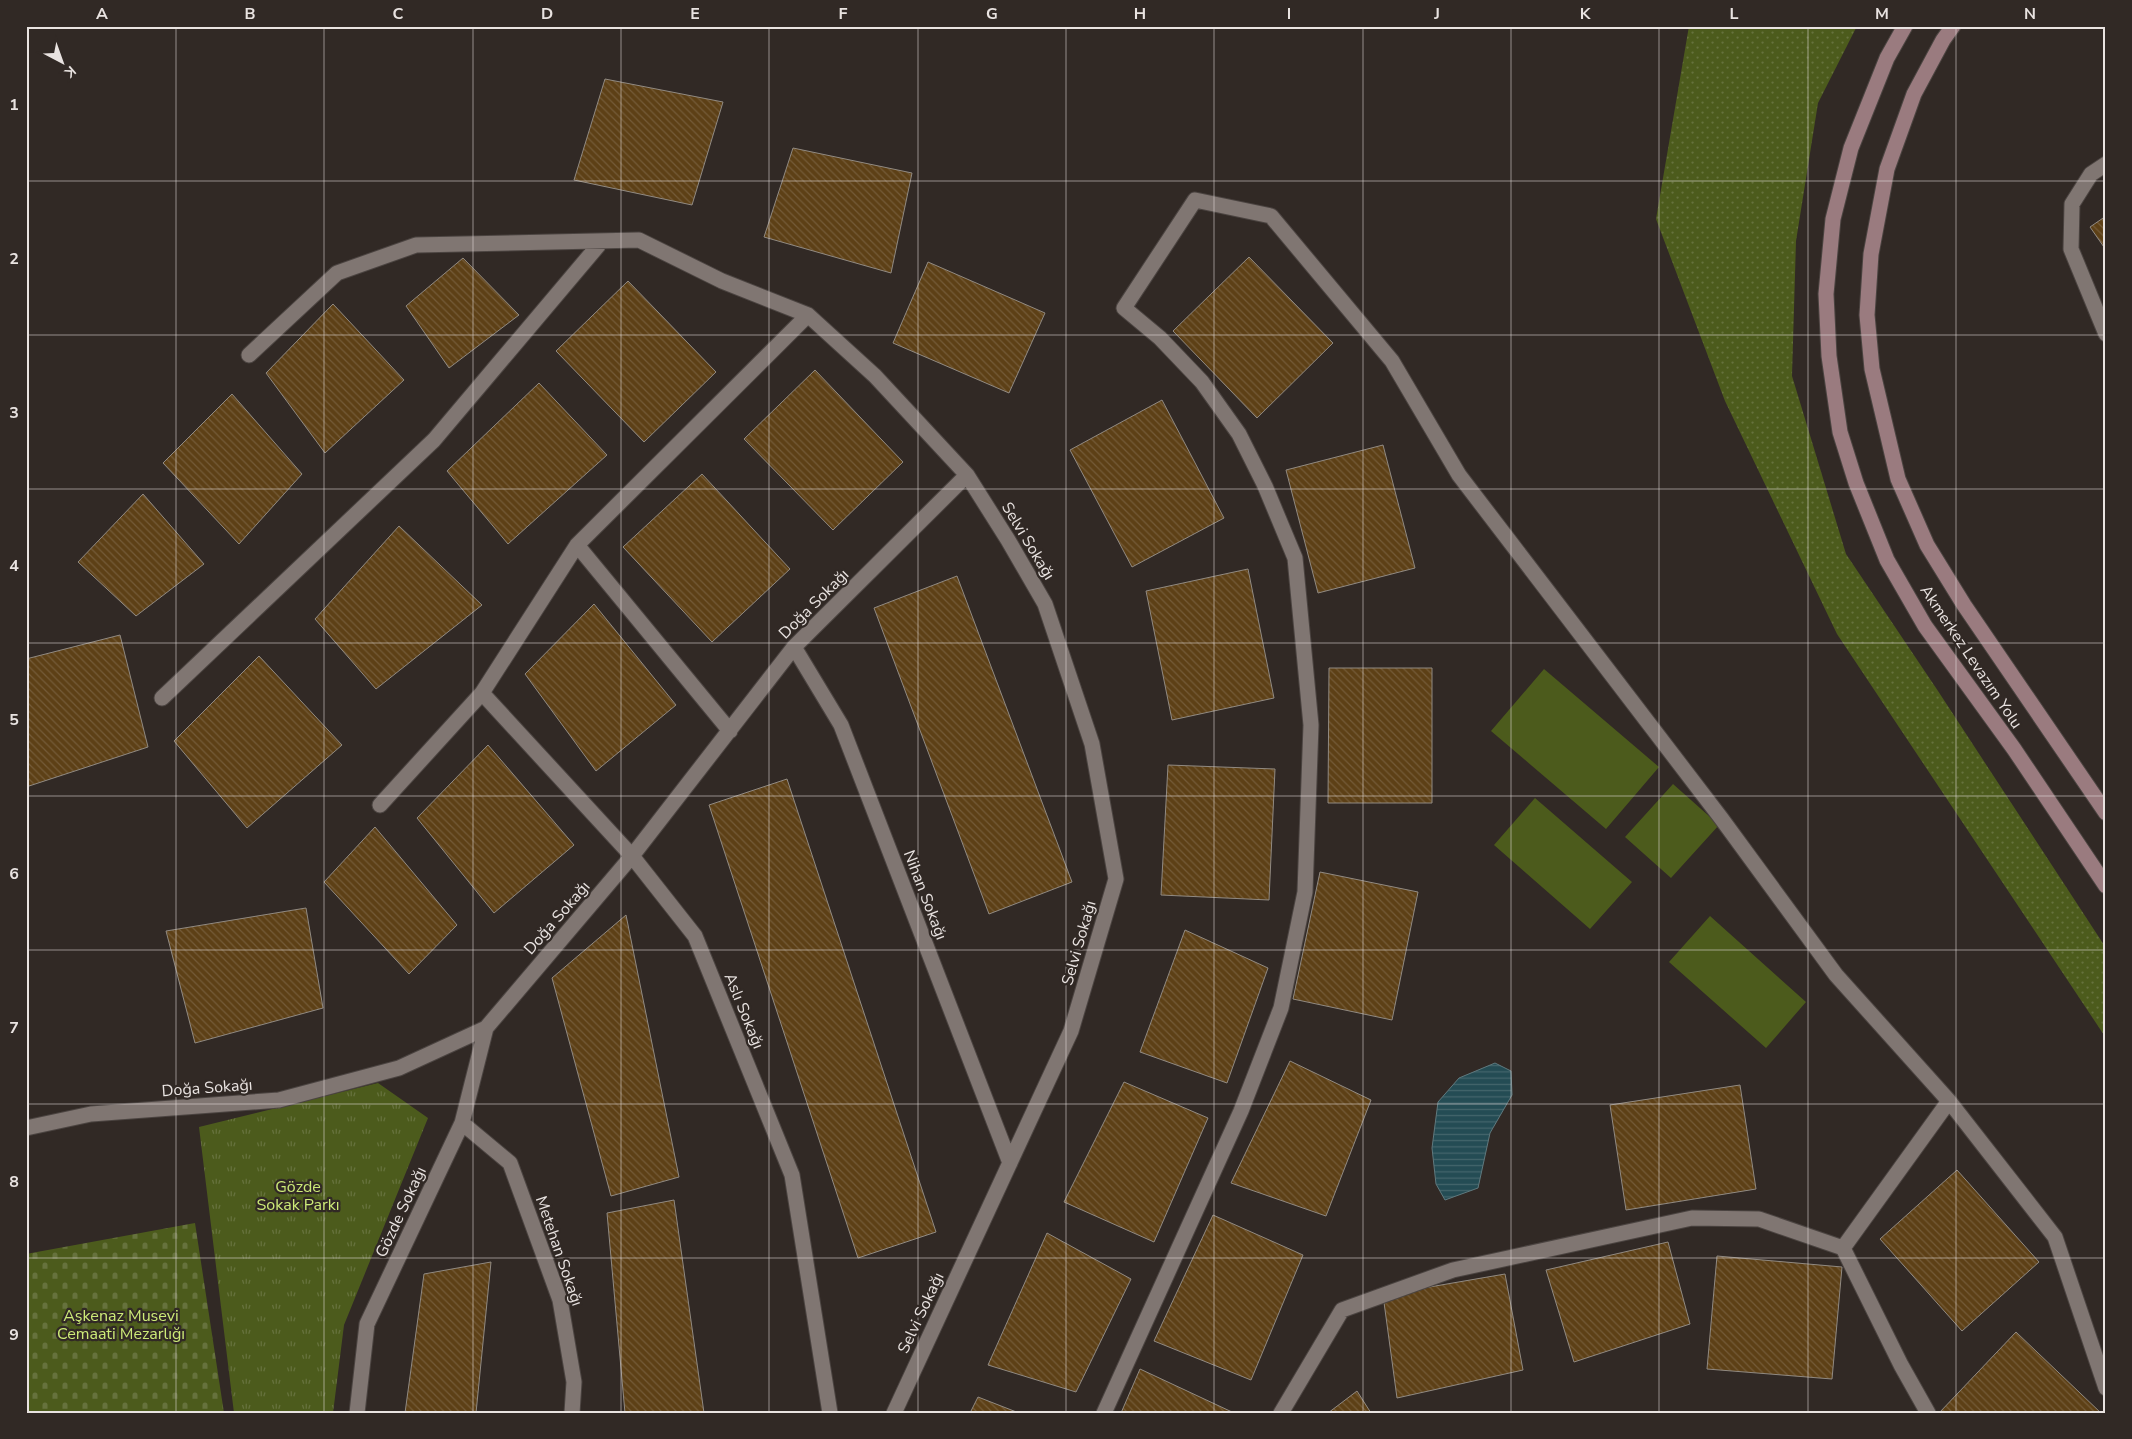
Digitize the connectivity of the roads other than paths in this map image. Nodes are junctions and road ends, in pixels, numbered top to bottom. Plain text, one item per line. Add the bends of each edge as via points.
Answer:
1 (1905, 26) edge
2 (1953, 26) edge
3 (2106, 164) edge
4 (602, 241) junction
5 (808, 315) junction
6 (2106, 334) edge
7 (249, 355) dead end
8 (967, 476) junction
9 (577, 545) junction
10 (794, 646) junction
11 (482, 693) junction
12 (162, 698) dead end
13 (730, 731) junction
14 (380, 805) dead end
15 (2106, 813) edge
16 (632, 856) junction
17 (2106, 886) edge
18 (486, 1028) junction
19 (1949, 1101) junction
20 (462, 1123) junction
21 (26, 1128) edge
22 (1010, 1163) junction
23 (1843, 1248) junction
24 (2106, 1388) edge
25 (357, 1413) edge
26 (572, 1413) edge
27 (830, 1413) edge
28 (894, 1413) edge
29 (1104, 1413) edge
30 (1281, 1413) edge
31 (1928, 1413) edge

1 - 17 main road, Akmerkez Levazım Yolu via 1887,58 1851,148 1833,219 1826,294 1829,356 1840,432 1856,483 1887,560 1920,618 2014,749
2 - 15 main road, Akmerkez Levazım Yolu via 1914,94 1887,169 1871,254 1867,314 1872,369 1898,479 1927,546
3 - 6 street via 2091,174 2072,204 2071,249
4 - 5 street via 640,240 722,281
4 - 7 street via 416,244 337,274
4 - 12 street via 434,440
5 - 8 street, Selvi Sokağı via 875,376
5 - 9 street
8 - 10 street, Doğa Sokağı
8 - 22 street, Selvi Sokağı via 1045,604 1092,744 1116,879 1072,1030
9 - 11 street
9 - 13 street
10 - 13 street, Doğa Sokağı
10 - 22 street, Nihan Sokağı via 841,725
11 - 14 street
11 - 16 street, Aslı Sokağı
13 - 16 street, Doğa Sokağı
16 - 18 street, Doğa Sokağı
16 - 27 street, Aslı Sokağı via 695,936 792,1175
18 - 20 street, Gözde Sokağı
18 - 21 street, Doğa Sokağı via 399,1068 279,1100 91,1114
19 - 23 street
19 - 24 street via 2055,1237
19 - 29 street via 1836,975 1715,810 1459,476 1392,362 1271,216 1195,200 1124,308 1160,338 1202,382 1239,434 1295,558 1311,725 1305,892 1281,1008 1241,1111
20 - 25 street, Gözde Sokağı via 367,1324
20 - 26 street, Metehan Sokağı via 510,1163 560,1300 574,1382
22 - 28 street, Selvi Sokağı
23 - 30 street via 1759,1219 1692,1218 1453,1270 1342,1310
23 - 31 street

